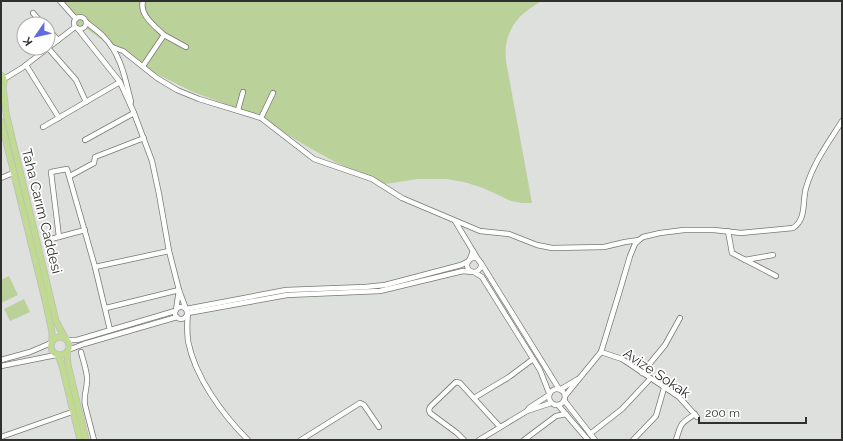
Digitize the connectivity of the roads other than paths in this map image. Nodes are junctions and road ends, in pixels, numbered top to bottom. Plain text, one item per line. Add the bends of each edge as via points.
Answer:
1 (60, 1) edge
2 (143, 1) edge
3 (33, 13) dead end
4 (36, 16) edge
5 (76, 19) junction
6 (86, 22) junction
7 (77, 28) junction
8 (164, 35) junction
9 (58, 40) edge
10 (112, 47) junction
11 (186, 47) dead end
12 (38, 56) edge
13 (55, 56) edge
14 (26, 66) junction
15 (143, 66) junction
16 (2, 77) edge
17 (120, 82) junction
18 (2, 88) edge
19 (243, 92) dead end
20 (273, 93) dead end
21 (86, 102) junction
22 (238, 110) junction
23 (134, 113) junction
24 (59, 118) junction
25 (261, 118) junction
26 (1, 121) edge
27 (842, 121) edge
28 (43, 127) dead end
29 (144, 138) junction
30 (85, 140) dead end
31 (13, 173) junction
32 (70, 176) junction
33 (1, 178) edge
34 (454, 221) junction
35 (85, 230) junction
36 (728, 231) junction
37 (59, 237) junction
38 (51, 239) dead end
39 (639, 240) junction
40 (168, 251) junction
41 (473, 251) junction
42 (773, 255) dead end
43 (744, 260) junction
44 (469, 261) junction
45 (480, 262) junction
46 (95, 267) junction
47 (473, 272) junction
48 (776, 276) dead end
49 (179, 290) junction
50 (106, 308) junction
51 (176, 311) junction
52 (187, 311) junction
53 (178, 318) junction
54 (680, 318) dead end
55 (187, 325) junction
56 (110, 330) junction
57 (66, 339) junction
58 (52, 343) junction
59 (68, 351) junction
60 (81, 352) dead end
61 (601, 352) junction
62 (57, 355) junction
63 (533, 359) junction
64 (1, 360) edge
65 (1, 366) edge
66 (642, 373) junction
67 (581, 377) junction
68 (650, 379) junction
69 (664, 388) junction
70 (560, 389) junction
71 (549, 394) junction
72 (474, 398) junction
73 (565, 398) junction
74 (552, 403) junction
75 (558, 405) junction
76 (527, 411) junction
77 (72, 412) junction
78 (566, 414) junction
79 (379, 427) dead end
80 (500, 427) junction
81 (590, 434) junction
82 (1, 437) edge
83 (246, 439) edge
84 (303, 439) edge
85 (677, 439) edge
86 (80, 440) edge
87 (86, 440) edge
88 (94, 440) edge
89 (464, 440) edge
90 (479, 440) edge
91 (524, 440) edge
92 (588, 440) edge
93 (595, 440) edge
94 (633, 440) edge

1 - 5 street
2 - 8 street via 146,17
3 - 4 street
5 - 6 street via 82,17
5 - 7 street via 74,23
6 - 7 street via 84,28
6 - 10 street via 103,35
7 - 9 street
7 - 17 street
8 - 11 street
8 - 15 street
10 - 15 street via 123,51
10 - 23 street via 123,69
12 - 14 street
13 - 21 street via 76,80
14 - 16 street
14 - 24 street
15 - 22 street via 177,90
16 - 18 main road, Taha Carım Caddesi
17 - 21 street
17 - 23 street
18 - 57 main road, Taha Carım Caddesi via 56,321
19 - 22 street
20 - 25 street
21 - 24 street
22 - 25 street
23 - 29 street
23 - 30 street
24 - 28 street
25 - 34 street via 314,159 372,179 402,198
26 - 31 main road, Taha Carım Caddesi
27 - 36 street via 815,165 806,189 805,206 797,225 741,233
29 - 32 street via 95,158 94,163
29 - 40 street via 152,161
31 - 33 street
31 - 58 main road, Taha Carım Caddesi via 46,304
32 - 35 street
32 - 37 street via 67,169 51,172
34 - 39 street via 480,231 509,234 552,248 604,247
34 - 41 street
35 - 37 street
35 - 46 street
36 - 39 street via 684,230 660,233
36 - 43 street via 732,253
37 - 38 street
39 - 61 street via 630,256
40 - 46 street
40 - 49 street
41 - 44 street
41 - 45 street
42 - 43 street
43 - 48 street
44 - 45 street via 474,258
44 - 47 street via 468,267
44 - 52 street via 461,266 385,285 286,290
45 - 47 street via 480,269
45 - 70 street
46 - 50 street
47 - 52 street via 463,271 380,291 287,295
47 - 63 street via 482,277
49 - 50 street
49 - 51 street
49 - 52 street
50 - 56 street
51 - 52 street via 181,307
51 - 53 street
51 - 56 street
52 - 53 street via 184,318
52 - 55 street
53 - 55 street
53 - 59 street via 84,344
54 - 66 street via 665,345
55 - 83 street via 190,346 204,382 211,395
56 - 57 street via 77,340
57 - 58 main road via 56,338
57 - 59 main road
58 - 62 main road via 51,349
58 - 64 street
59 - 62 main road via 64,355
59 - 87 main road via 68,365
60 - 88 street via 87,377 84,400
61 - 66 street, Avize Sokak via 622,359
61 - 67 street
62 - 65 street
62 - 77 main road via 62,366
63 - 71 street via 543,375
63 - 72 street
66 - 68 street, Avize Sokak
67 - 70 street
67 - 73 street
68 - 69 street, Avize Sokak
68 - 81 street via 622,409
69 - 85 street, Avize Sokak via 679,397 696,415 681,424
69 - 94 street via 656,416
70 - 71 street via 552,390
70 - 73 street via 564,392
71 - 74 street
71 - 76 street
72 - 80 street
72 - 89 street via 456,382 429,408 430,414
73 - 75 street via 562,404
73 - 81 street
74 - 75 street
74 - 76 street
75 - 78 street
76 - 80 street
77 - 82 street
77 - 86 main road
78 - 91 street via 556,416
78 - 92 street
79 - 84 street via 364,405 360,404
80 - 90 street
81 - 93 street

